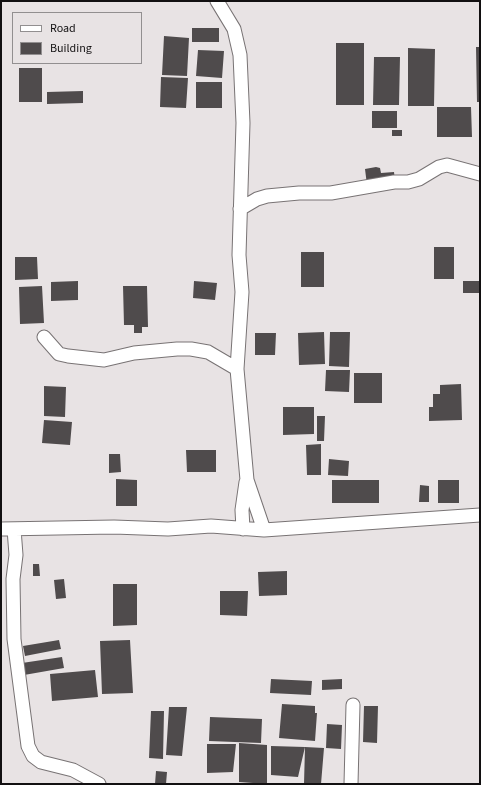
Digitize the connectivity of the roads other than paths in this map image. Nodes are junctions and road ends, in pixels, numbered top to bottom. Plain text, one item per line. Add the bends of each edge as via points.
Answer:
1 (217, 1) edge
2 (480, 174) edge
3 (240, 209) junction
4 (44, 337) dead end
5 (238, 368) junction
6 (247, 480) junction
7 (480, 515) edge
8 (7, 529) edge
9 (243, 529) junction
10 (264, 530) junction
11 (353, 705) dead end
12 (99, 784) edge
13 (351, 784) edge

1 - 3 street via 234,29 240,55 243,123
2 - 3 street via 447,165 408,182 330,193 299,192 268,196 256,199
3 - 5 street via 239,254 242,292
4 - 5 street via 59,354 68,356 104,360 134,353 191,349 208,352
5 - 6 street
6 - 9 street via 242,510
6 - 10 street
7 - 10 street
8 - 9 street via 168,529 211,526
8 - 12 street via 16,555 13,579 14,640 28,746 33,756 41,762 74,770
9 - 10 street
11 - 13 street

